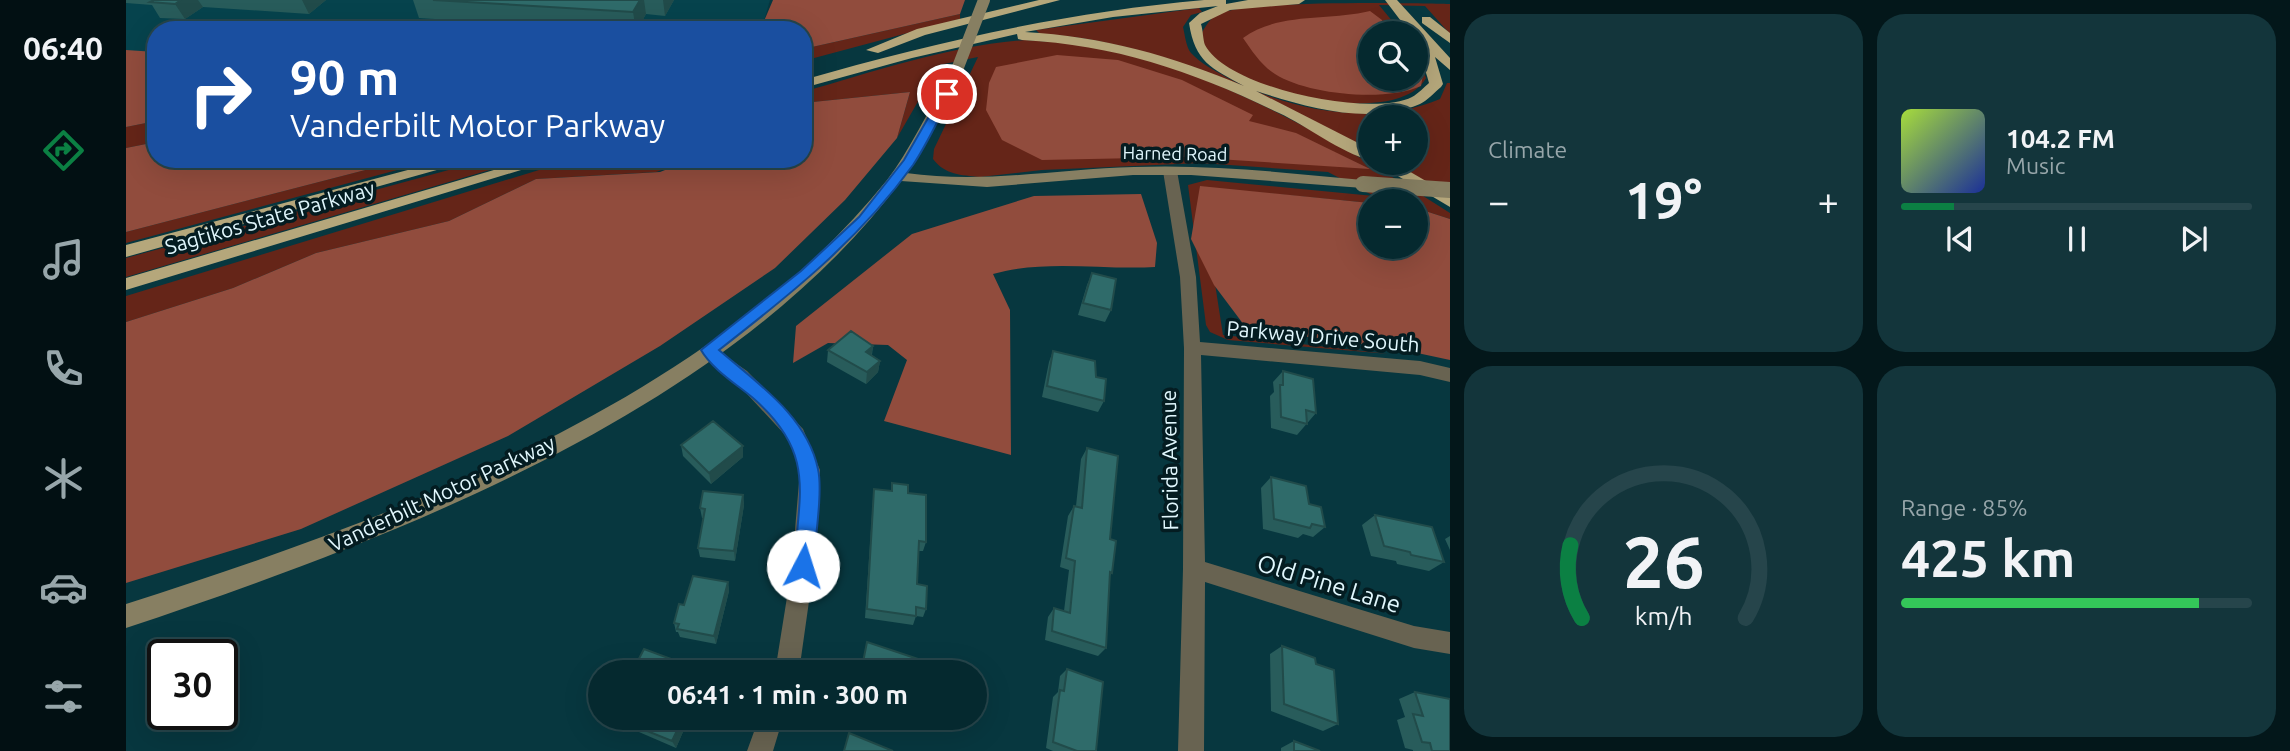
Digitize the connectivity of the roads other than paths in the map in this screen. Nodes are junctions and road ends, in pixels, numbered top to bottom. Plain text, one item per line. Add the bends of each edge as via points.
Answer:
1 (984, 0) edge
2 (1054, 0) edge
3 (1135, 0) edge
4 (1251, 0) edge
5 (1299, 0) edge
6 (1391, 0) edge
7 (1407, 0) edge
8 (1409, 20) junction
9 (1426, 20) junction
10 (1450, 39) edge
11 (938, 45) junction
12 (1450, 46) edge
13 (873, 50) junction
14 (1450, 66) edge
15 (812, 67) edge
16 (812, 81) edge
17 (1358, 149) edge
18 (435, 168) edge
19 (519, 168) edge
20 (1170, 171) junction
21 (1404, 175) edge
22 (899, 176) junction
23 (1450, 190) edge
24 (1450, 202) edge
25 (126, 251) edge
26 (126, 284) edge
27 (1192, 348) junction
28 (708, 350) junction
29 (1450, 375) edge
30 (1194, 569) junction
31 (126, 616) edge
32 (1450, 643) edge
33 (789, 660) edge
34 (767, 730) edge
35 (760, 751) edge
36 (1191, 751) edge

1 - 22 main road, Vanderbilt Motor Parkway, bridge via 935,119
2 - 13 highway via 921,33
3 - 13 highway via 993,21
4 - 11 highway via 1092,15
5 - 8 highway via 1230,7 1205,15 1195,23 1195,42 1214,63 1261,89 1321,104 1383,107 1419,99 1436,84 1432,62
6 - 8 highway
7 - 9 highway
8 - 14 highway
9 - 10 highway
9 - 12 highway
11 - 16 highway
11 - 17 highway via 1035,36 1120,47 1242,92
13 - 15 highway
18 - 25 highway, Sagtikos State Parkway
19 - 26 highway, Sagtikos State Parkway
20 - 22 main road, Harned Road via 983,184
20 - 23 main road, Harned Road, bridge
20 - 27 street, Florida Avenue via 1188,277
21 - 24 highway
22 - 28 main road, Vanderbilt Motor Parkway via 828,256
27 - 29 street, Parkway Drive South via 1420,368
27 - 30 street, Florida Avenue
28 - 31 main road, Vanderbilt Motor Parkway via 596,421 449,496 303,556
28 - 33 street via 750,384 796,434 810,470 803,566
30 - 32 street, Old Pine Lane via 1414,637
30 - 36 street, Florida Avenue
34 - 35 street

